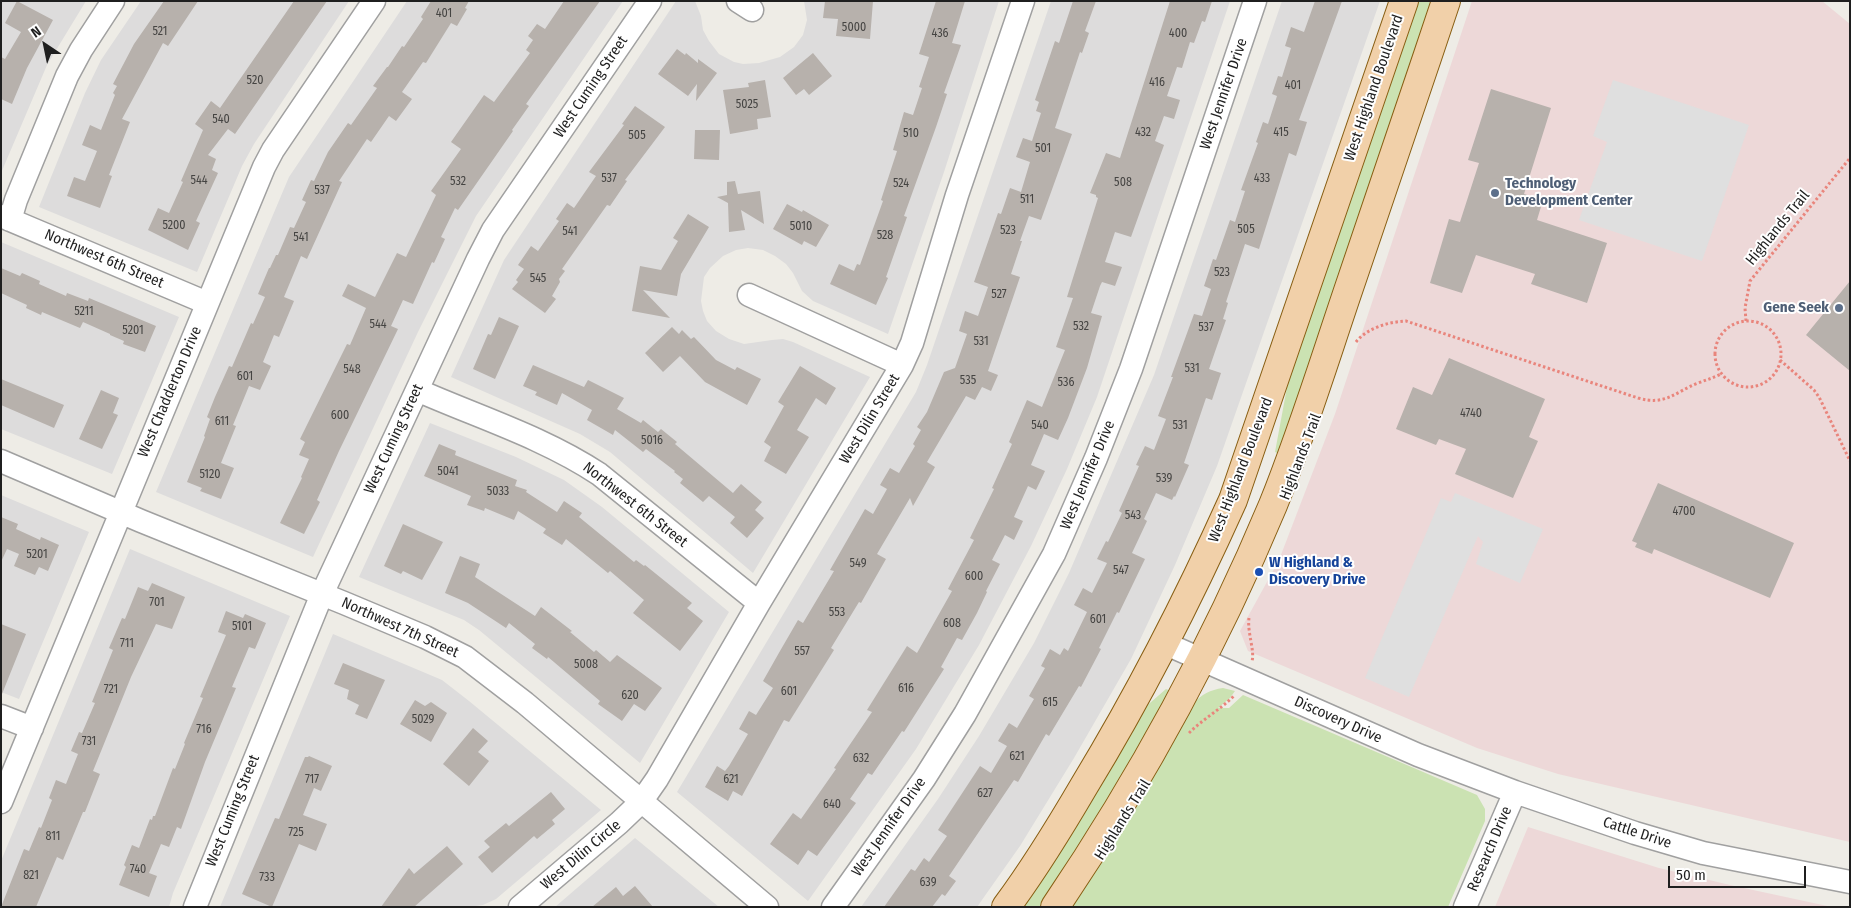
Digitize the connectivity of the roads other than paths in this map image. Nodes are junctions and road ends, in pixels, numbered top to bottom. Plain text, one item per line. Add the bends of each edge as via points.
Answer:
1 (113, 1) edge
2 (374, 1) edge
3 (650, 1) edge
4 (1023, 1) edge
5 (1255, 1) edge
6 (1404, 1) edge
7 (1446, 1) edge
8 (5, 218) edge
9 (749, 295) dead end
10 (208, 303) junction
11 (902, 365) junction
12 (417, 390) junction
13 (1, 461) edge
14 (122, 512) junction
15 (322, 594) junction
16 (759, 603) junction
17 (1164, 643) junction
18 (1202, 660) junction
19 (1, 716) edge
20 (32, 728) junction
21 (1514, 792) junction
22 (1, 802) edge
23 (641, 802) junction
24 (1850, 882) edge
25 (195, 907) edge
26 (520, 907) edge
27 (767, 907) edge
28 (833, 907) edge
29 (1006, 907) edge
30 (1055, 907) edge
31 (1465, 907) edge

1 - 8 street via 68,76 16,200
2 - 10 street, West Chadderton Drive via 264,167
3 - 12 street, West Cuming Street via 493,230
4 - 11 street, West Dilin Street via 912,343
5 - 28 street, West Jennifer Drive via 1131,369 1054,554 965,714 924,779
6 - 17 main road, West Highland Boulevard via 1233,500
7 - 18 main road via 1307,414 1273,504
8 - 10 street, Northwest 6th Street
9 - 11 street
10 - 14 street, West Chadderton Drive
11 - 16 street, West Dilin Street
12 - 15 street, West Cuming Street
12 - 16 street, Northwest 6th Street via 574,458 599,474
13 - 14 street, Northwest 7th Street
14 - 15 street, Northwest 7th Street
14 - 20 street, West Chadderton Drive
15 - 23 street, Northwest 7th Street via 465,657
15 - 25 street, West Cuming Street
16 - 23 street, West Dilin Street
17 - 18 street, Discovery Drive
17 - 29 main road, West Highland Boulevard via 1106,750
18 - 21 street, Discovery Drive via 1418,755
18 - 30 main road via 1122,804
19 - 20 street
20 - 22 street, West Chadderton Drive
21 - 24 street, Cattle Drive via 1703,853
21 - 31 street, Research Drive
23 - 26 street, West Dilin Circle
23 - 27 street, Northwest 7th Street

